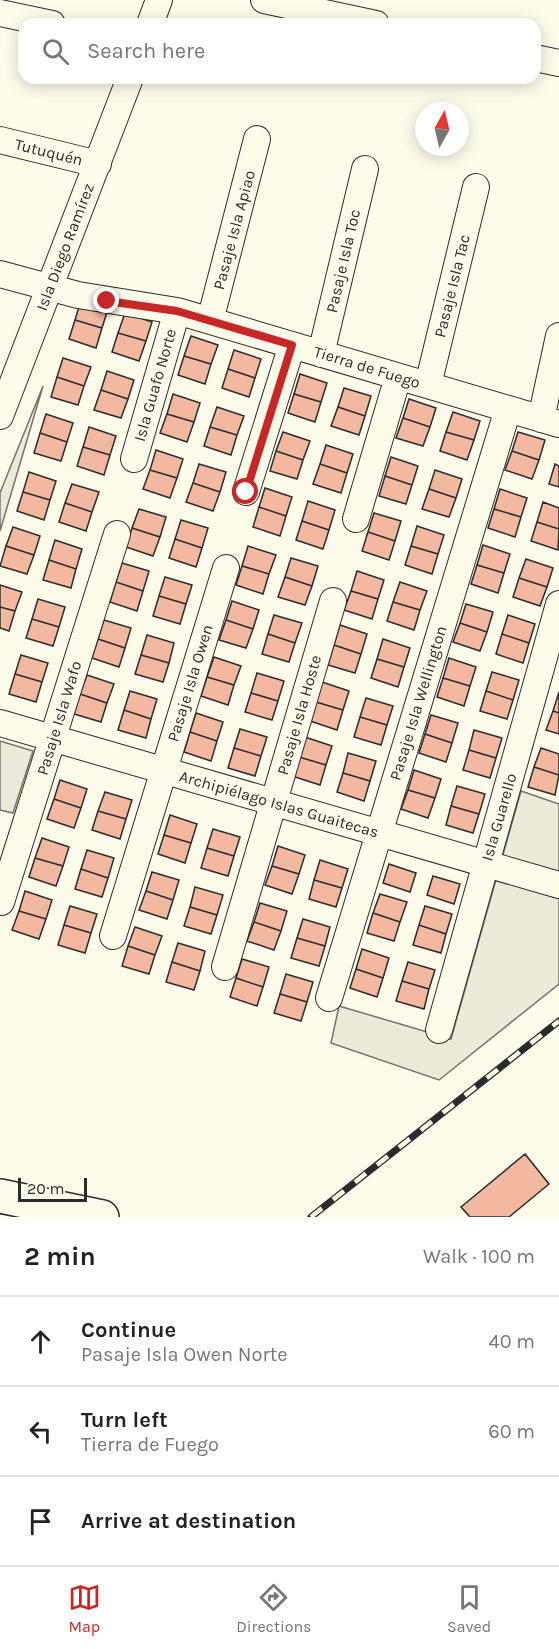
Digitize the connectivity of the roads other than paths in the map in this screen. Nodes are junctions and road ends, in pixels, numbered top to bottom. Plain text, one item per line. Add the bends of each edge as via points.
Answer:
1 (159, 0) edge
2 (264, 0) edge
3 (0, 13) edge
4 (24, 18) edge
5 (152, 18) edge
6 (348, 18) edge
7 (541, 59) edge
8 (559, 63) edge
9 (128, 84) edge
10 (257, 139) dead end
11 (0, 140) edge
12 (98, 164) junction
13 (365, 169) dead end
14 (476, 187) dead end
15 (0, 274) edge
16 (50, 287) junction
17 (177, 311) junction
18 (210, 321) junction
19 (559, 336) edge
20 (292, 345) junction
21 (321, 354) junction
22 (398, 377) junction
23 (428, 385) junction
24 (508, 409) junction
25 (0, 416) edge
26 (550, 421) edge
27 (134, 459) dead end
28 (246, 492) dead end
29 (356, 519) dead end
30 (117, 534) dead end
31 (226, 568) dead end
32 (333, 602) dead end
33 (559, 604) edge
34 (0, 723) edge
35 (53, 738) junction
36 (163, 770) junction
37 (273, 802) junction
38 (378, 833) junction
39 (486, 864) junction
40 (559, 885) edge
41 (1, 902) edge
42 (113, 936) dead end
43 (225, 967) dead end
44 (329, 998) dead end
45 (439, 1030) dead end
46 (0, 1196) edge
47 (102, 1217) edge

1 - 5 street
2 - 6 street
3 - 4 street
7 - 8 street
9 - 12 street, Isla Diego Ramírez
10 - 18 street, Pasaje Isla Apiao
11 - 12 street, Tutuquén
12 - 16 street, Isla Diego Ramírez
13 - 21 street, Pasaje Isla Toc
14 - 23 street, Pasaje Isla Tac
15 - 16 street, Tierra de Fuego
16 - 17 street, Tierra de Fuego via 107,301
16 - 25 street, Isla Diego Ramírez
17 - 18 street, Tierra de Fuego
17 - 27 street, Isla Guafo Norte
18 - 20 street, Tierra de Fuego
19 - 26 street
20 - 21 street, Tierra de Fuego
20 - 28 street
21 - 22 street, Tierra de Fuego
22 - 23 street, Tierra de Fuego
22 - 29 street
23 - 24 street, Tierra de Fuego
24 - 26 street, Tierra de Fuego
24 - 38 street, Pasaje Isla Wellington
30 - 35 street, Pasaje Isla Wafo
31 - 36 street, Pasaje Isla Owen
32 - 37 street, Pasaje Isla Hoste
33 - 39 street, Isla Guarello
34 - 35 street, Archipiélago Islas Guaitecas
35 - 36 street, Archipiélago Islas Guaitecas
35 - 41 street, Pasaje Isla Wafo
36 - 37 street, Archipiélago Islas Guaitecas
36 - 42 street, Pasaje Isla Owen
37 - 38 street, Archipiélago Islas Guaitecas
37 - 43 street, Pasaje Isla Hoste
38 - 39 street, Archipiélago Islas Guaitecas
38 - 44 street, Pasaje Isla Wellington
39 - 40 street, Archipiélago Islas Guaitecas
39 - 45 street, Isla Guarello
46 - 47 main road

